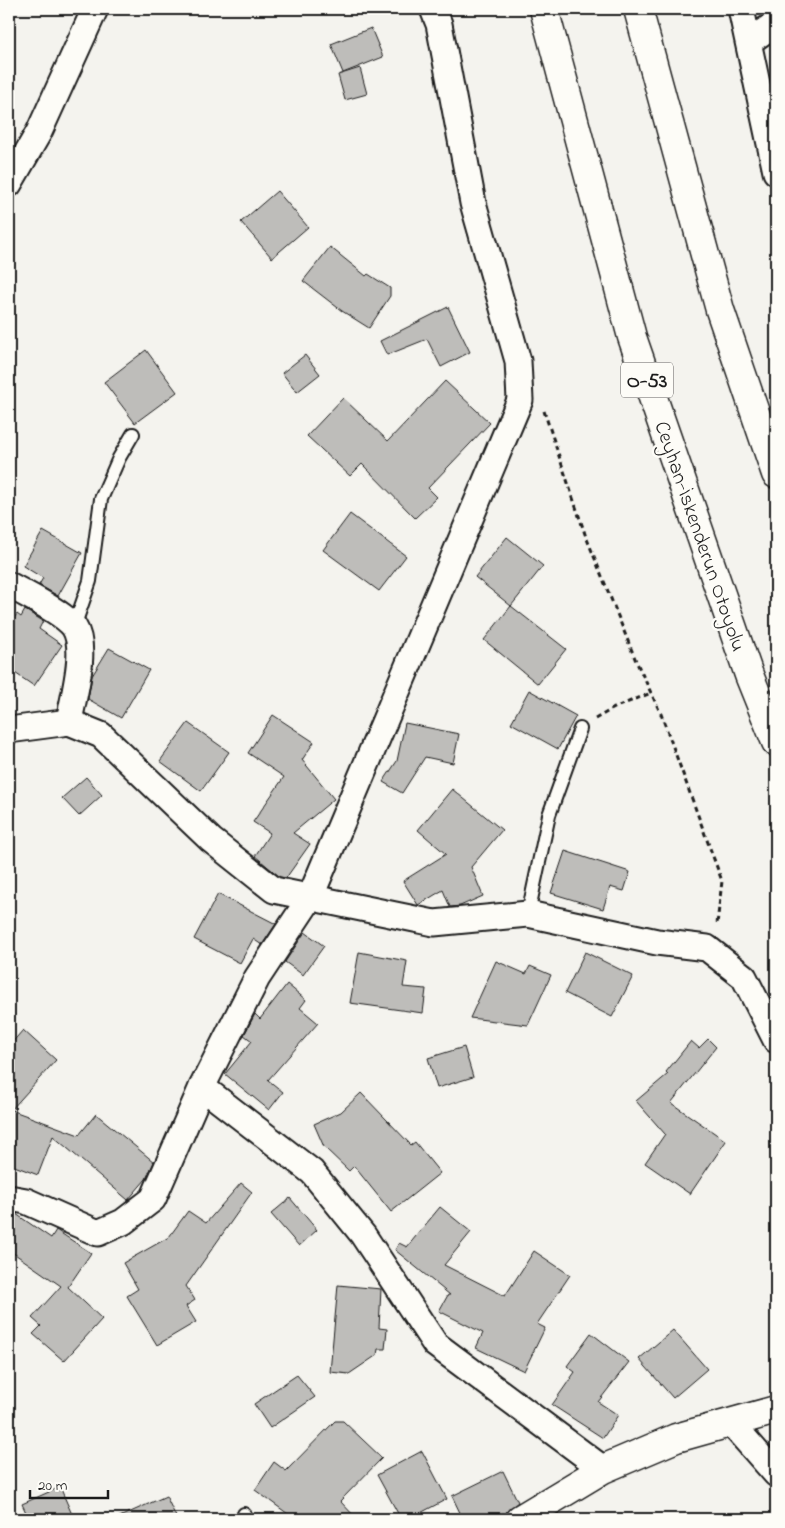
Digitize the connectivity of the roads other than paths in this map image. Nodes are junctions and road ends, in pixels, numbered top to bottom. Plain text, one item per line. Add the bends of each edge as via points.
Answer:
1 (95, 9) edge
2 (433, 9) edge
3 (544, 9) edge
4 (638, 9) edge
5 (741, 9) edge
6 (776, 24) edge
7 (750, 41) junction
8 (776, 172) edge
9 (9, 184) edge
10 (133, 434) dead end
11 (776, 474) edge
12 (9, 585) edge
13 (74, 627) junction
14 (69, 722) junction
15 (580, 729) road end
16 (9, 730) edge
17 (776, 742) edge
18 (310, 898) junction
19 (528, 914) junction
20 (776, 1040) edge
21 (202, 1087) junction
22 (9, 1198) edge
23 (776, 1410) edge
24 (731, 1422) junction
25 (602, 1469) junction
26 (776, 1474) edge
27 (520, 1519) edge

1 - 9 street via 39,132
2 - 18 street via 439,24 473,203 518,362 520,400
3 - 17 main road, Ceyhan-İskenderun Otoyolu / O-53 via 632,337 749,675
4 - 11 main road via 720,310
5 - 7 street
6 - 7 street
7 - 8 street
10 - 13 lane via 101,499 90,582
12 - 13 street via 40,601
13 - 14 street via 81,651
14 - 16 street
14 - 18 street via 102,735 211,840 274,890
15 - 19 lane via 549,815
18 - 19 street via 434,923
18 - 21 street via 257,978
19 - 20 street via 657,942 707,948 744,977
21 - 22 street via 153,1199 123,1222 98,1233 26,1200
21 - 25 street via 312,1172 363,1235 435,1344
23 - 24 main road
24 - 25 main road via 676,1438
24 - 26 street
25 - 27 main road

